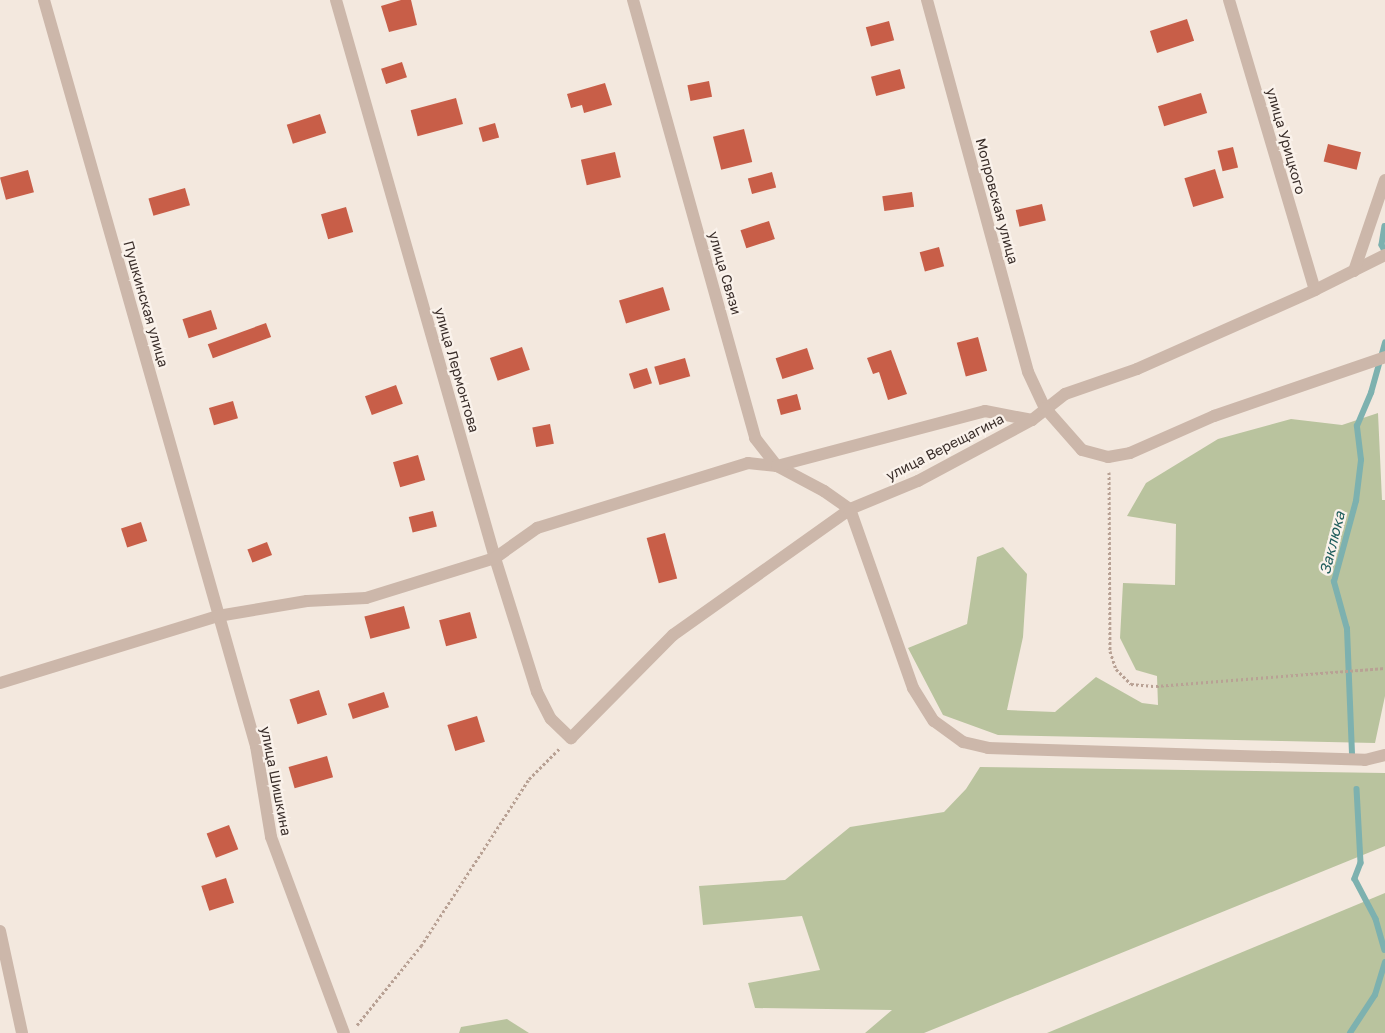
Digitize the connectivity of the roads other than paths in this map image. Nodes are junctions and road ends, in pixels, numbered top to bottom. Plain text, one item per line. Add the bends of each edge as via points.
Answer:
1 (44, 0) edge
2 (336, 0) edge
3 (633, 0) edge
4 (927, 0) edge
5 (1229, 0) edge
6 (1385, 180) edge
7 (1380, 257) edge
8 (1354, 271) junction
9 (1315, 290) junction
10 (1385, 357) edge
11 (1045, 408) junction
12 (1032, 420) junction
13 (777, 466) junction
14 (850, 509) junction
15 (495, 558) junction
16 (218, 616) junction
17 (0, 683) edge
18 (571, 738) joint
19 (1385, 755) edge
20 (0, 931) edge
21 (22, 1033) edge
22 (344, 1033) edge

1 - 16 lane, Пушкинская улица
2 - 15 lane, улица Лермонтова
3 - 13 lane, улица Связи via 755,438
4 - 11 lane, Мопровская улица via 1028,372
5 - 9 lane, улица Урицкого
6 - 8 lane
7 - 8 lane, улица Верещагина
8 - 9 lane, улица Верещагина
9 - 11 lane, улица Верещагина via 1137,369 1065,394
10 - 11 lane, Мопровская улица via 1214,416 1130,453 1108,457 1082,450
11 - 12 lane, улица Верещагина
12 - 13 lane via 985,411
12 - 14 lane, улица Верещагина via 918,481
13 - 14 lane, улица Связи
13 - 15 lane via 748,463 537,528
14 - 18 lane, улица Верещагина via 672,635
14 - 19 lane via 913,688 934,721 963,742 988,748 1365,760
15 - 16 lane via 366,598 307,601
15 - 18 lane, улица Лермонтова via 537,692 551,719
16 - 17 lane
16 - 22 lane, улица Шишкина via 256,746 271,836
20 - 21 lane

